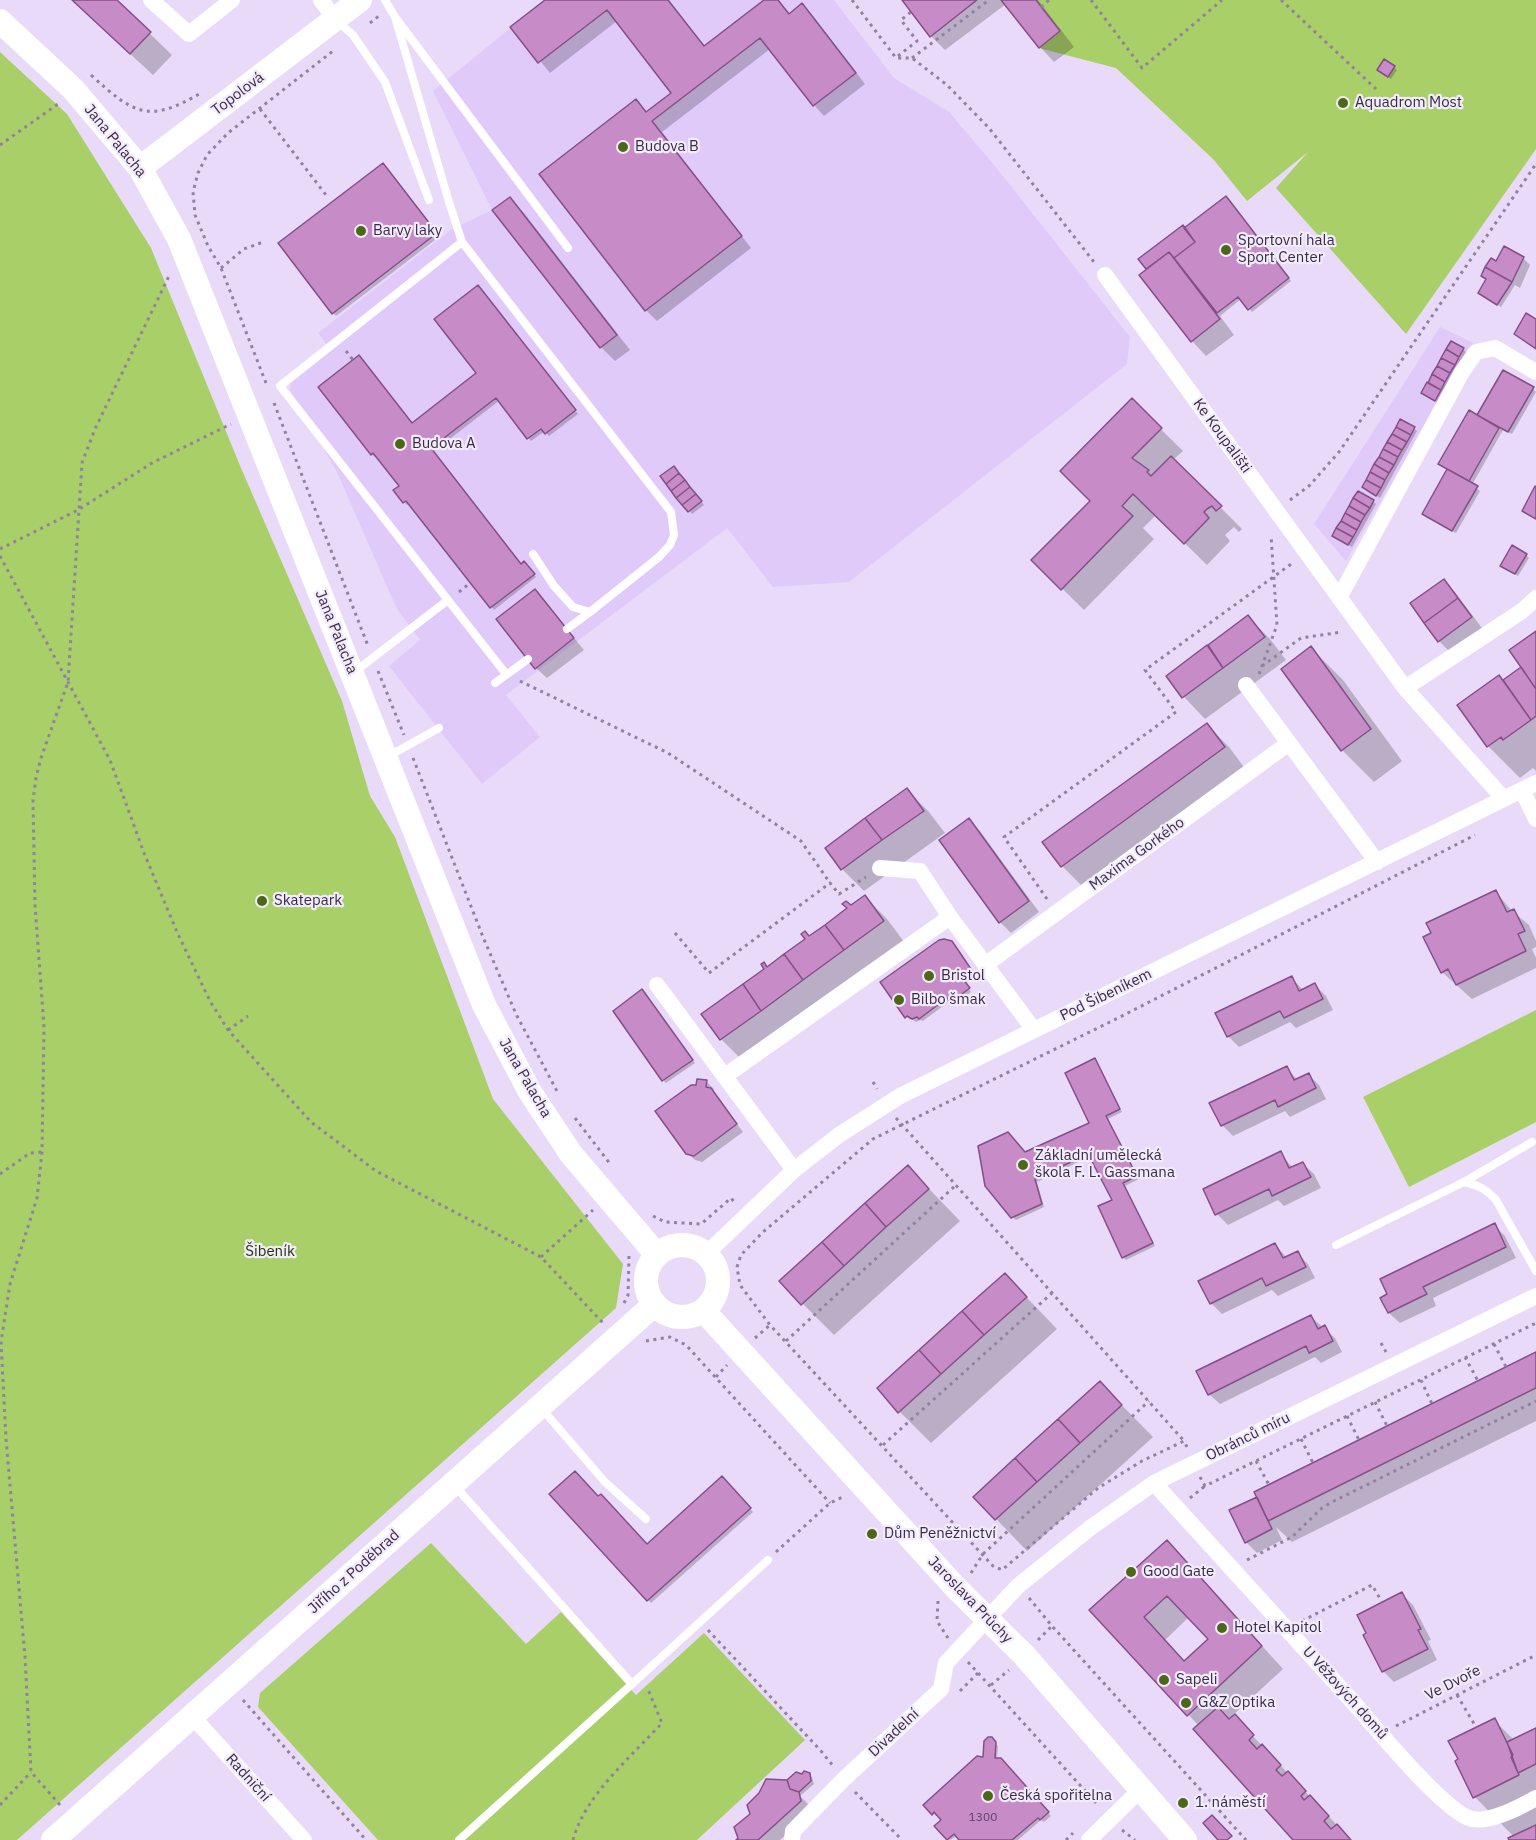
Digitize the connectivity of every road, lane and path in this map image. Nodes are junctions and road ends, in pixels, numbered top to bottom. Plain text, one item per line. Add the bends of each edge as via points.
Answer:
1 (151, 0) edge
2 (232, 0) edge
3 (321, 0) edge
4 (360, 0) edge
5 (385, 0) edge
6 (852, 0) edge
7 (989, 0) edge
8 (1049, 0) edge
9 (1091, 0) edge
10 (1222, 0) edge
11 (1281, 0) edge
12 (1041, 6) dead end
13 (911, 12) dead end
14 (395, 18) junction
15 (335, 20) junction
16 (0, 21) edge
17 (333, 51) dead end
18 (896, 58) junction
19 (912, 58) junction
20 (88, 73) dead end
21 (208, 89) dead end
22 (1376, 89) dead end
23 (61, 102) dead end
24 (259, 108) junction
25 (0, 145) edge
26 (1536, 164) edge
27 (140, 168) junction
28 (326, 195) dead end
29 (429, 200) dead end
30 (263, 242) dead end
31 (462, 242) junction
32 (568, 248) dead end
33 (174, 266) dead end
34 (221, 268) junction
35 (1105, 275) joint
36 (1536, 372) edge
37 (270, 391) dead end
38 (274, 402) dead end
39 (238, 420) dead end
40 (78, 510) junction
41 (1277, 511) junction
42 (1271, 533) dead end
43 (0, 549) edge
44 (1307, 552) junction
45 (533, 554) dead end
46 (0, 556) edge
47 (1274, 576) junction
48 (1339, 598) junction
49 (1536, 598) edge
50 (448, 600) junction
51 (590, 612) junction
52 (567, 629) dead end
53 (1362, 629) junction
54 (373, 658) junction
55 (528, 659) dead end
56 (1262, 667) junction
57 (353, 674) junction
58 (506, 674) junction
59 (520, 681) dead end
60 (68, 682) junction
61 (495, 683) dead end
62 (1405, 688) junction
63 (1249, 689) joint
64 (439, 728) dead end
65 (1289, 743) junction
66 (408, 746) junction
67 (386, 758) junction
68 (1529, 787) edge
69 (1504, 799) junction
70 (1536, 819) edge
71 (1476, 834) dead end
72 (1377, 862) junction
73 (880, 868) joint
74 (830, 883) junction
75 (1057, 913) junction
76 (950, 917) junction
77 (675, 933) dead end
78 (986, 965) junction
79 (657, 985) dead end
80 (248, 1016) dead end
81 (228, 1030) junction
82 (1034, 1030) junction
83 (725, 1076) junction
84 (873, 1082) dead end
85 (559, 1094) dead end
86 (880, 1094) dead end
87 (571, 1113) dead end
88 (892, 1113) dead end
89 (900, 1125) junction
90 (1532, 1142) dead end
91 (42, 1152) junction
92 (612, 1166) dead end
93 (794, 1170) junction
94 (0, 1174) edge
95 (1464, 1182) junction
96 (955, 1186) junction
97 (651, 1215) dead end
98 (747, 1215) junction
99 (600, 1217) dead end
100 (1336, 1245) dead end
101 (627, 1253) dead end
102 (706, 1254) junction
103 (657, 1255) junction
104 (540, 1257) junction
105 (1536, 1271) edge
106 (1052, 1293) junction
107 (1536, 1296) edge
108 (655, 1304) junction
109 (621, 1310) dead end
110 (703, 1310) junction
111 (611, 1331) junction
112 (786, 1341) junction
113 (1494, 1344) dead end
114 (1465, 1358) dead end
115 (1506, 1367) dead end
116 (1421, 1380) dead end
117 (1478, 1381) dead end
118 (1149, 1401) junction
119 (1536, 1401) edge
120 (1375, 1402) dead end
121 (1432, 1404) dead end
122 (540, 1406) junction
123 (1347, 1416) dead end
124 (1387, 1426) dead end
125 (1301, 1439) dead end
126 (1359, 1440) dead end
127 (1184, 1441) dead end
128 (883, 1445) junction
129 (1256, 1461) dead end
130 (1313, 1463) dead end
131 (1154, 1483) junction
132 (1269, 1485) dead end
133 (460, 1492) junction
134 (646, 1519) dead end
135 (983, 1554) junction
136 (768, 1560) joint
137 (1241, 1565) dead end
138 (1002, 1570) dead end
139 (970, 1575) dead end
140 (1028, 1597) dead end
141 (939, 1602) dead end
142 (1382, 1602) dead end
143 (987, 1620) junction
144 (700, 1621) junction
145 (1295, 1624) dead end
146 (1052, 1626) junction
147 (949, 1639) dead end
148 (1035, 1644) dead end
149 (1536, 1655) edge
150 (968, 1662) dead end
151 (1009, 1670) dead end
152 (642, 1675) junction
153 (632, 1684) junction
154 (990, 1685) junction
155 (1457, 1695) junction
156 (236, 1707) dead end
157 (192, 1716) junction
158 (1476, 1727) dead end
159 (1381, 1733) junction
160 (837, 1770) dead end
161 (31, 1772) junction
162 (854, 1790) dead end
163 (1140, 1790) junction
164 (1536, 1798) edge
165 (0, 1805) edge
166 (1101, 1808) dead end
167 (74, 1822) junction
168 (1121, 1829) dead end
169 (53, 1840) edge
170 (304, 1840) edge
171 (366, 1840) edge
172 (459, 1840) edge
173 (573, 1840) edge
174 (792, 1840) edge
175 (902, 1840) edge
176 (1089, 1840) edge
177 (1135, 1840) edge
178 (1185, 1840) edge
179 (1246, 1840) edge

1 - 2 street via 189,34
3 - 15 street
4 - 15 street, Topolová
5 - 14 lane
6 - 18 path
7 - 19 path
8 - 12 path
9 - 10 path via 1143,68
11 - 22 path
13 - 18 path via 901,20 917,41
14 - 31 lane
14 - 32 lane
15 - 27 street, Topolová
15 - 29 lane via 353,35 385,82
16 - 27 street, Jana Palacha via 73,89
17 - 24 path
18 - 19 path
19 - 35 path via 947,85 989,128
20 - 21 path via 134,108 156,112 182,104
23 - 25 path
24 - 28 path
24 - 34 path via 207,155 193,192 195,215
26 - 41 path via 1339,452 1309,486
27 - 57 street, Jana Palacha via 179,239
30 - 34 path via 244,249
31 - 50 lane via 280,386
31 - 51 lane via 670,512 674,535 670,545
33 - 40 path via 95,429 82,463
34 - 37 path
35 - 41 street, Ke Koupališti
36 - 48 street via 1495,348 1476,352
38 - 54 path
39 - 40 path via 152,463
40 - 43 path
40 - 60 path
41 - 44 street, Ke Koupališti
42 - 47 path
44 - 47 path
44 - 48 street, Ke Koupališti
45 - 51 lane via 573,607
46 - 60 path
47 - 56 path via 1277,625
47 - 75 path via 1145,670 1176,711 1004,837
48 - 53 street, Ke Koupališti
49 - 62 street
50 - 54 lane
50 - 58 lane
51 - 52 lane
53 - 56 path via 1301,638
53 - 62 street, Ke Koupališti
54 - 57 lane
54 - 66 path
55 - 58 lane
56 - 63 path
57 - 67 street, Jana Palacha
58 - 61 lane
59 - 74 path via 668,753 801,841
60 - 81 path via 110,760 177,932
60 - 91 path via 41,758 33,800 35,906 44,1027
62 - 69 street, Ke Koupališti
63 - 65 street
64 - 66 lane
65 - 72 street
65 - 75 street, Maxima Gorkého
66 - 67 lane
66 - 85 path via 516,1014
67 - 103 street, Jana Palacha via 484,1005 530,1092 572,1154
68 - 69 street, Pod Šibeníkem
68 - 70 street
69 - 72 street, Pod Šibeníkem
71 - 89 path
72 - 82 street, Pod Šibeníkem
73 - 74 path via 839,894
73 - 76 street via 920,871
74 - 77 path via 709,973
75 - 78 street, Maxima Gorkého
76 - 78 street
76 - 83 street
78 - 82 street
79 - 83 street
80 - 81 path
81 - 104 path via 311,1122 376,1171
82 - 93 street, Pod Šibeníkem via 900,1096
83 - 93 street
84 - 86 path
87 - 92 path
88 - 89 path
89 - 96 path
89 - 112 path via 873,1139 741,1255 740,1285
90 - 95 lane
91 - 94 path via 30,1153
91 - 161 path via 37,1198 10,1284 1,1342
93 - 98 street, Pod Šibeníkem
95 - 100 lane
95 - 105 lane via 1487,1190 1496,1200
96 - 106 path
96 - 112 path
97 - 98 path via 665,1222 700,1224 730,1198
98 - 102 street, Pod Šibeníkem
99 - 104 path via 594,1209
101 - 109 path via 628,1295
102 - 103 street via 697,1248 676,1245
102 - 110 street via 717,1272 718,1282 716,1293
103 - 108 street via 647,1274 649,1294
104 - 111 path
106 - 118 path
106 - 128 path
107 - 131 street, Obránců míru
108 - 110 street via 683,1317
108 - 111 street, Jiřího z Poděbrad
110 - 143 street, Jaroslava Průchy
111 - 122 street, Jiřího z Poděbrad
111 - 136 path via 631,1353 646,1341 670,1337 686,1345 830,1503
112 - 128 path
113 - 115 path
114 - 117 path
116 - 121 path
118 - 127 path
118 - 135 path
119 - 137 path via 1332,1502 1292,1537
120 - 124 path
122 - 133 street, Jiřího z Poděbrad
122 - 134 lane via 605,1482
123 - 126 path
125 - 130 path
128 - 135 path
129 - 132 path
131 - 143 street, Obránců míru via 1018,1586
131 - 159 street, U Věžových domů
133 - 153 lane
133 - 157 street, Jiřího z Poděbrad
135 - 138 path
135 - 139 path
136 - 144 lane
140 - 146 path
141 - 147 path via 937,1621
142 - 145 path via 1372,1585
143 - 163 street, Jaroslava Průchy via 1024,1655
143 - 174 street, Divadelní via 946,1664 941,1689 844,1779 793,1831
144 - 152 lane
144 - 160 path
146 - 148 path
146 - 179 path
149 - 155 path, Ve Dvoře
150 - 154 path
151 - 154 path
152 - 153 lane
152 - 173 path via 662,1723 584,1811
153 - 172 lane
154 - 166 path
155 - 158 path
155 - 159 path, Ve Dvoře
156 - 171 path via 243,1700
157 - 167 street, Jiřího z Poděbrad
157 - 170 street, Radniční
159 - 164 street, U Věžových domů via 1439,1797 1473,1820 1502,1816
161 - 165 path
161 - 167 path
162 - 175 path
163 - 176 street
163 - 178 street, Jaroslava Průchy
167 - 169 street, Jiřího z Poděbrad
168 - 177 path

